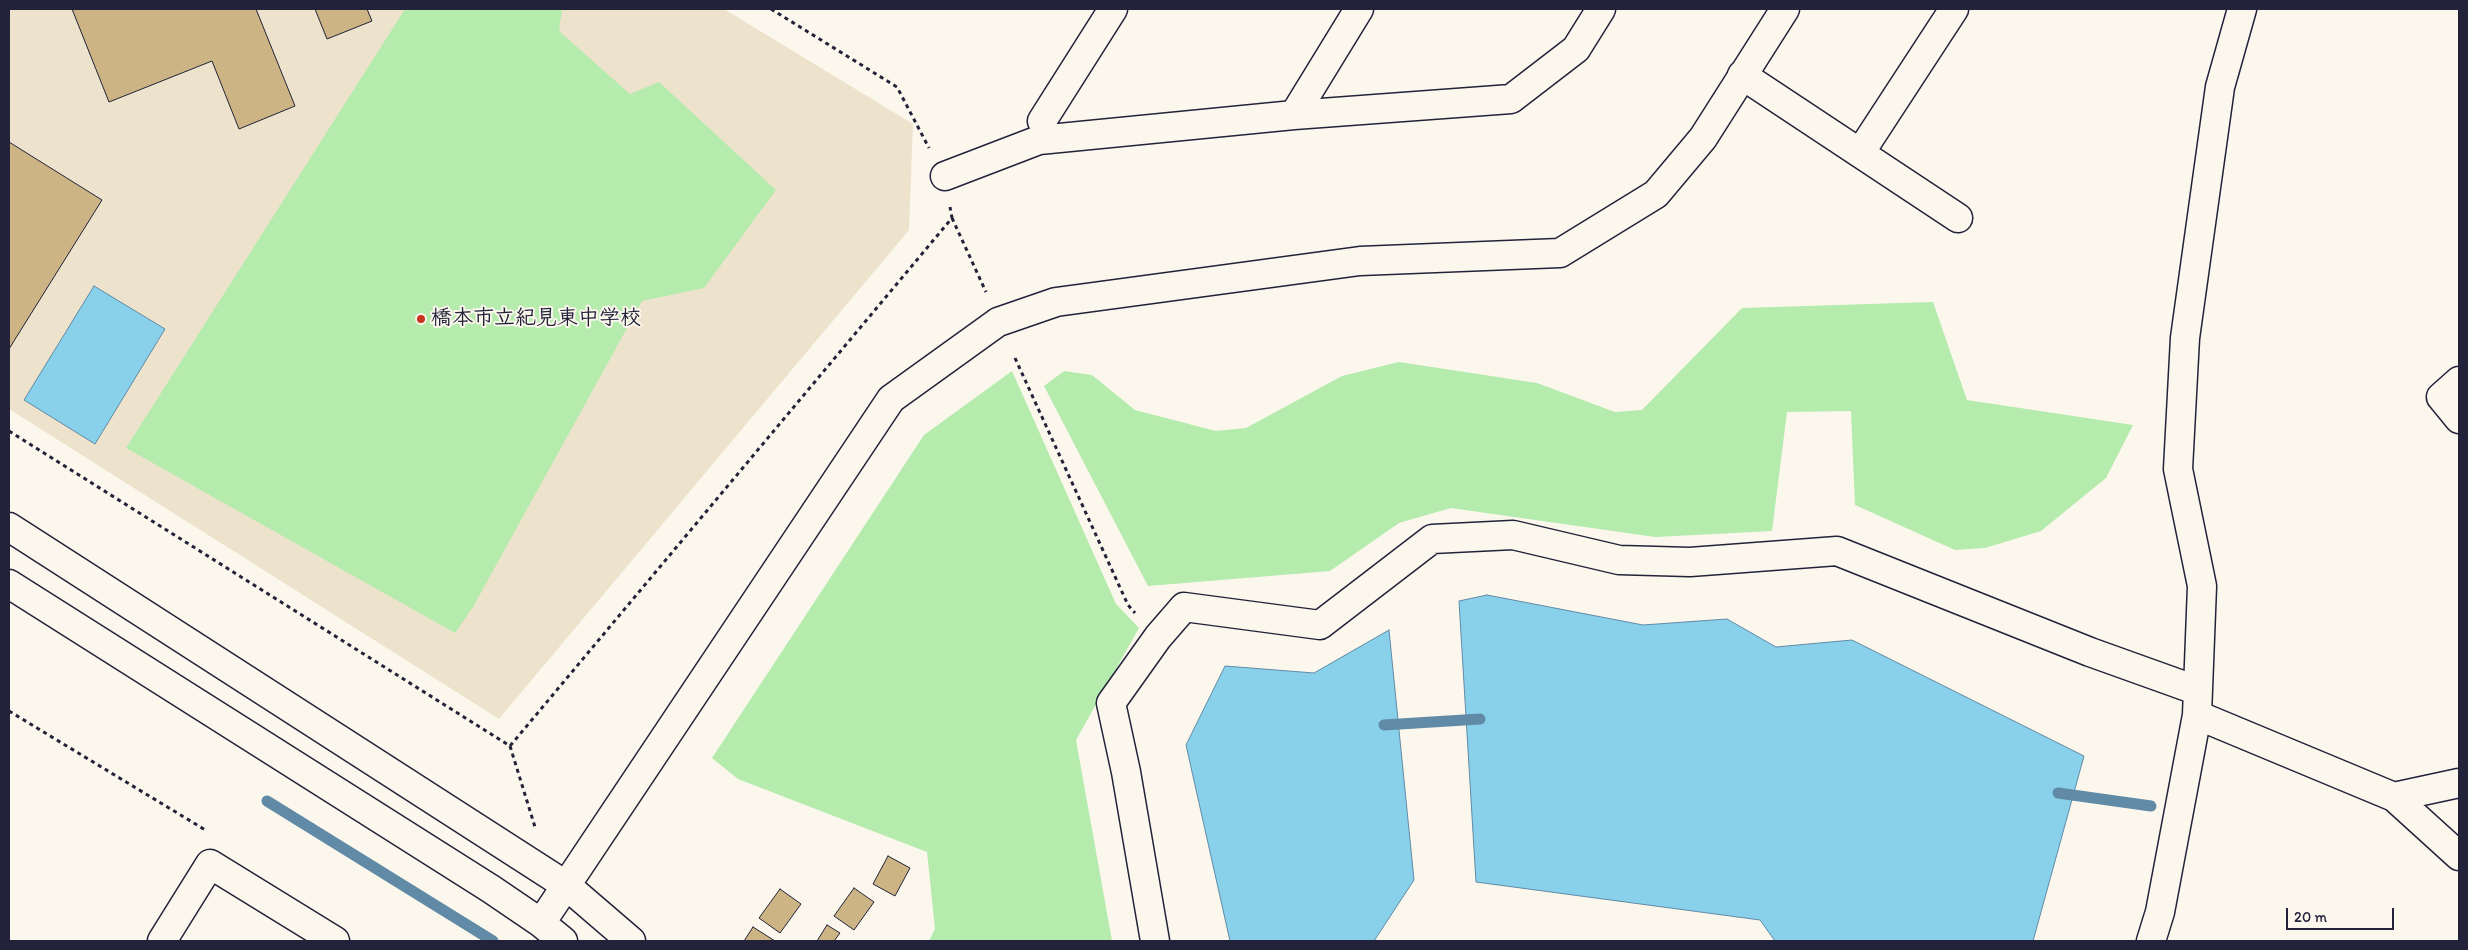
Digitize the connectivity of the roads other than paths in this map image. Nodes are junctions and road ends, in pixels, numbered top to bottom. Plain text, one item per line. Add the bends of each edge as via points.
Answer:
1 (1113, 9) edge
2 (1359, 9) edge
3 (1601, 9) edge
4 (1785, 9) edge
5 (1954, 9) edge
6 (2242, 9) edge
7 (1742, 76) junction
8 (1294, 115) junction
9 (1042, 121) dead end
10 (1860, 153) junction
11 (945, 176) road end
12 (1958, 218) dead end
13 (2459, 381) edge
14 (2459, 419) edge
15 (9, 527) edge
16 (9, 584) edge
17 (2196, 702) junction
18 (2459, 784) edge
19 (2394, 797) junction
20 (2459, 856) edge
21 (567, 886) junction
22 (541, 923) junction
23 (162, 941) edge
24 (336, 941) edge
25 (563, 941) edge
26 (631, 941) edge
27 (1155, 941) edge
28 (2151, 941) edge

1 - 9 street
2 - 8 street
3 - 8 street via 1576,49 1511,99
4 - 7 street
5 - 10 street
6 - 17 street via 2220,87 2185,338 2178,469 2202,586
7 - 10 street
7 - 21 street via 1703,138 1656,194 1560,253 1360,261 1056,302 998,322 891,399
8 - 11 street via 1040,140
10 - 12 street
13 - 14 street via 2440,397
15 - 21 street
16 - 22 street
17 - 19 street
17 - 27 street via 2081,648 1837,551 1690,562 1619,560 1513,535 1432,539 1320,625 1184,607 1158,637 1111,703
17 - 28 street via 2160,912
18 - 19 street
19 - 20 street
21 - 22 street
21 - 26 street
22 - 25 street
23 - 24 street via 210,864

